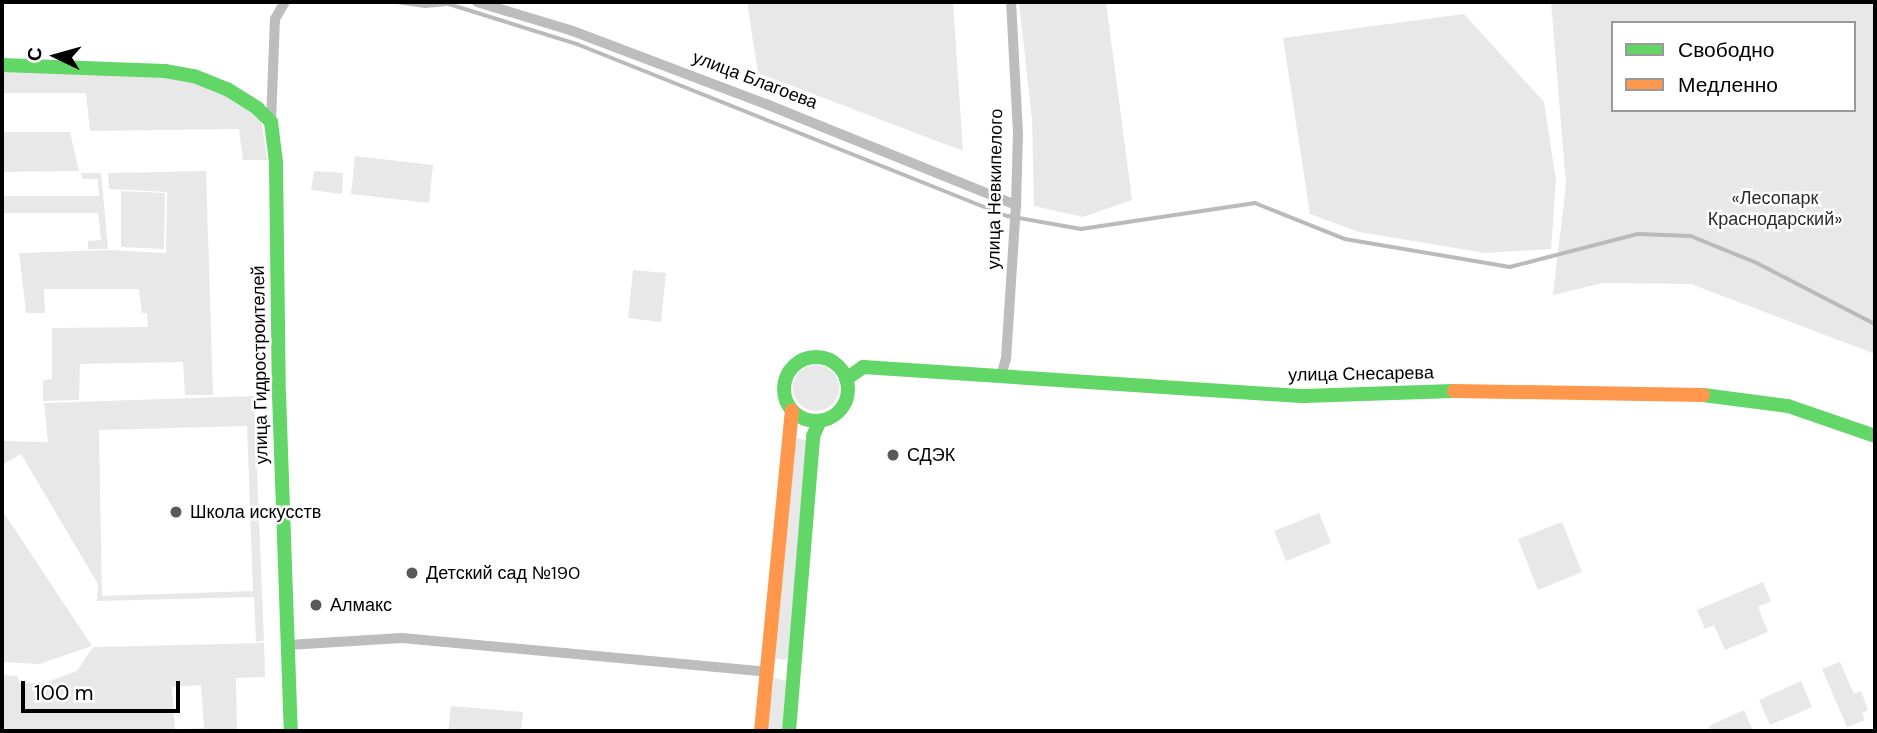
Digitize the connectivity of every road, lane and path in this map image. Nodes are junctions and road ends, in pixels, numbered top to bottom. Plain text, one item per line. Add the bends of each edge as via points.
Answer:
1 (285, 2) edge
2 (477, 2) edge
3 (1011, 2) edge
4 (2, 65) edge
5 (271, 122) junction
6 (1016, 208) junction
7 (1001, 376) junction
8 (846, 379) junction
9 (792, 410) junction
10 (820, 421) junction
11 (1875, 436) edge
12 (288, 645) junction
13 (795, 662) junction
14 (766, 671) junction
15 (793, 681) junction
16 (291, 731) edge
17 (761, 731) edge
18 (789, 731) edge

1 - 5 street, улица Гидростроителей via 275,19
2 - 6 street, улица Благоева via 592,38
3 - 6 street, улица Невкипелого via 1018,134
4 - 5 street via 194,76 228,89
5 - 12 street, улица Гидростроителей via 276,162
6 - 7 street, улица Невкипелого
7 - 8 street, улица Снесарева via 863,367
7 - 11 street, улица Снесарева via 1304,396 1423,391 1728,397 1788,406
8 - 9 street via 839,367 827,360 800,362 784,384
8 - 10 street via 845,402 835,415
9 - 10 street via 805,419
9 - 14 street
10 - 13 street via 813,436
12 - 14 street via 401,639
12 - 16 street, улица Гидростроителей
13 - 14 street
13 - 15 street
14 - 15 street
14 - 17 street
15 - 18 street

